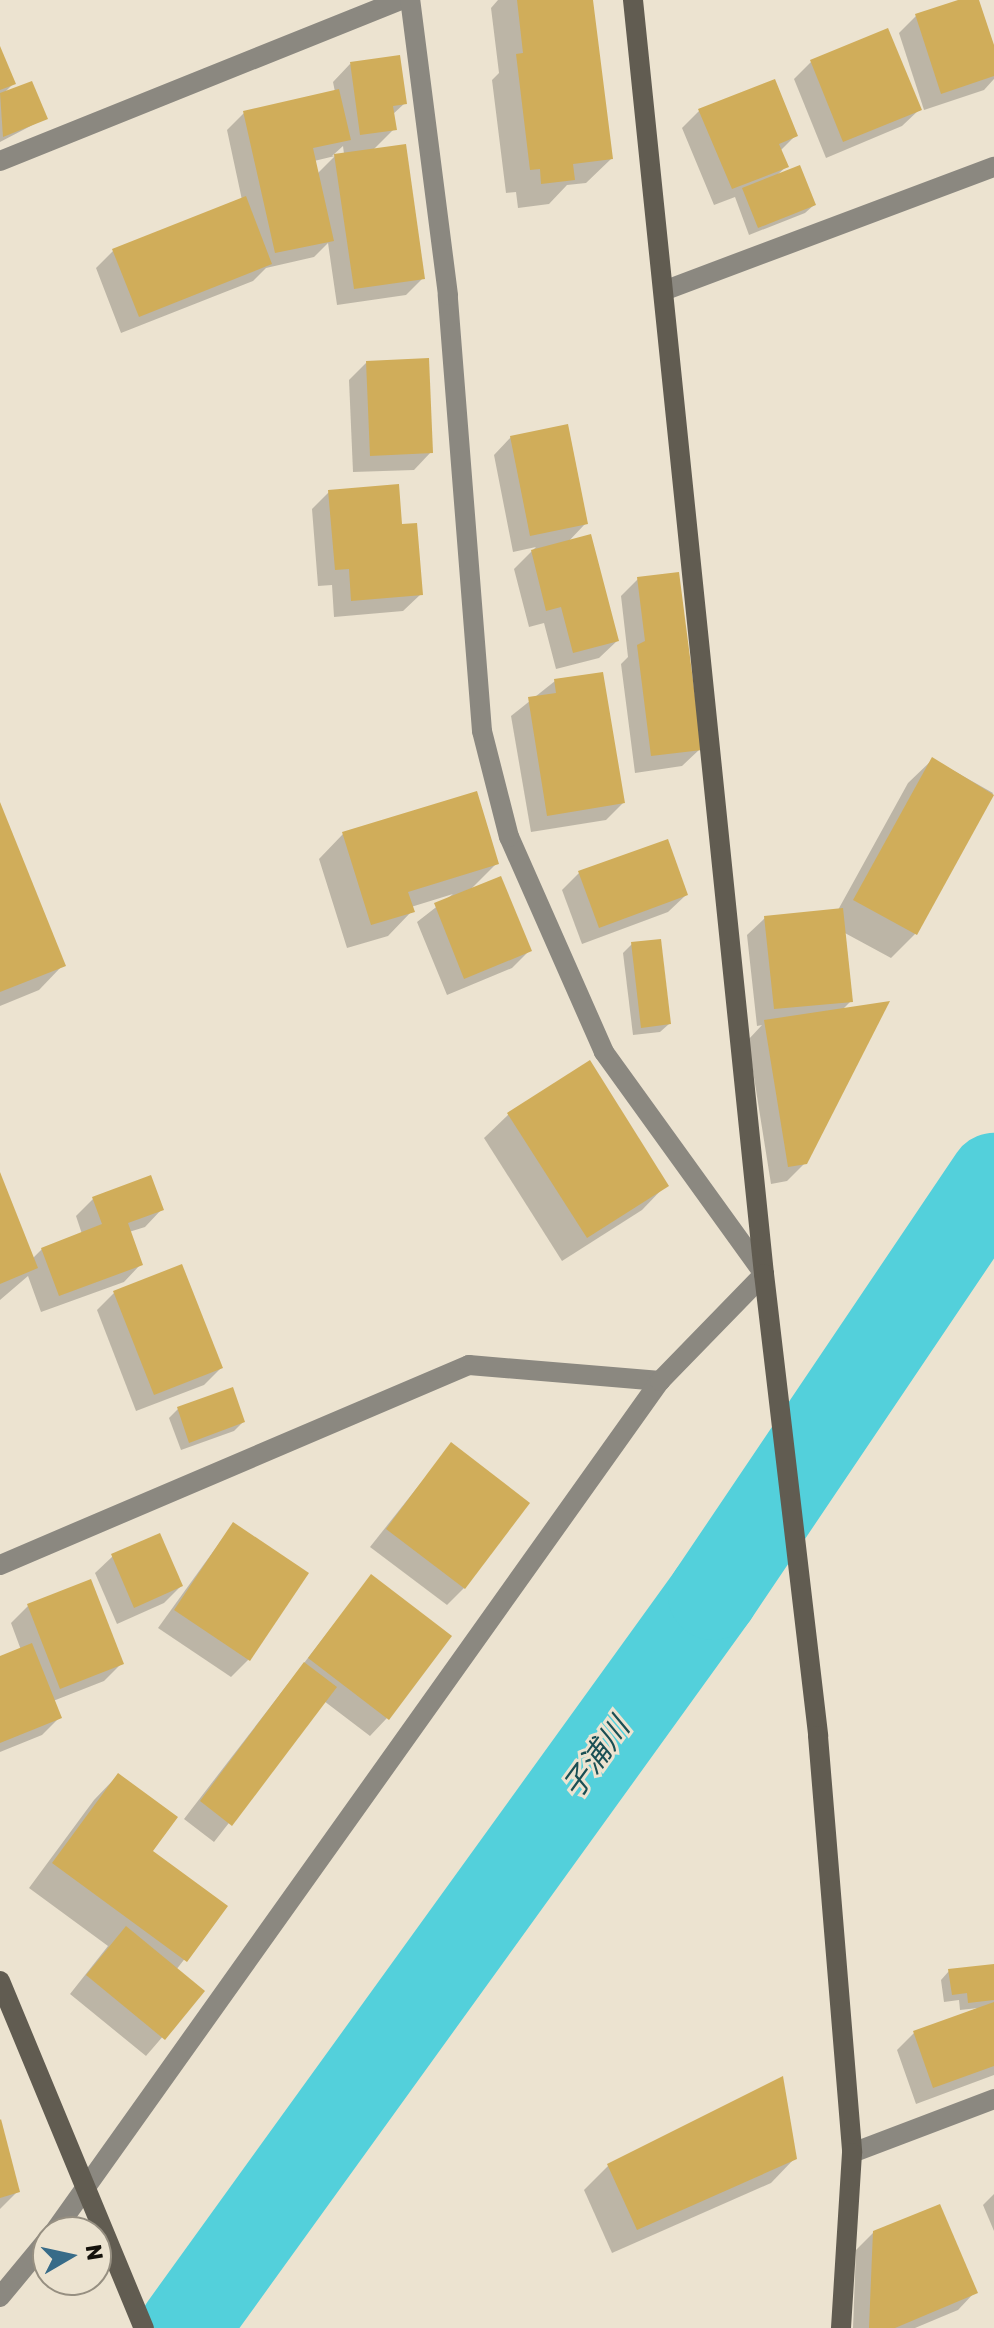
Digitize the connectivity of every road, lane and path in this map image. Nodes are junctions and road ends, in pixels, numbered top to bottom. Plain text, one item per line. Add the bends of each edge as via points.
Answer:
1 (401, 0) edge
2 (410, 0) edge
3 (633, 0) edge
4 (0, 161) edge
5 (994, 167) edge
6 (666, 290) junction
7 (764, 1274) junction
8 (660, 1381) junction
9 (0, 1565) edge
10 (0, 1981) edge
11 (994, 2099) edge
12 (852, 2153) junction
13 (87, 2192) junction
14 (67, 2216) edge
15 (32, 2258) edge
16 (0, 2297) edge
17 (144, 2328) edge
18 (841, 2328) edge

1 - 4 street
2 - 7 street via 448,295 482,731 509,837 604,1052
3 - 6 street
5 - 6 street
6 - 7 street
7 - 8 street
7 - 12 street via 818,1736
8 - 9 street via 469,1365
8 - 13 street
10 - 13 street
11 - 12 street
12 - 18 street
13 - 14 street
13 - 17 street
15 - 16 street

